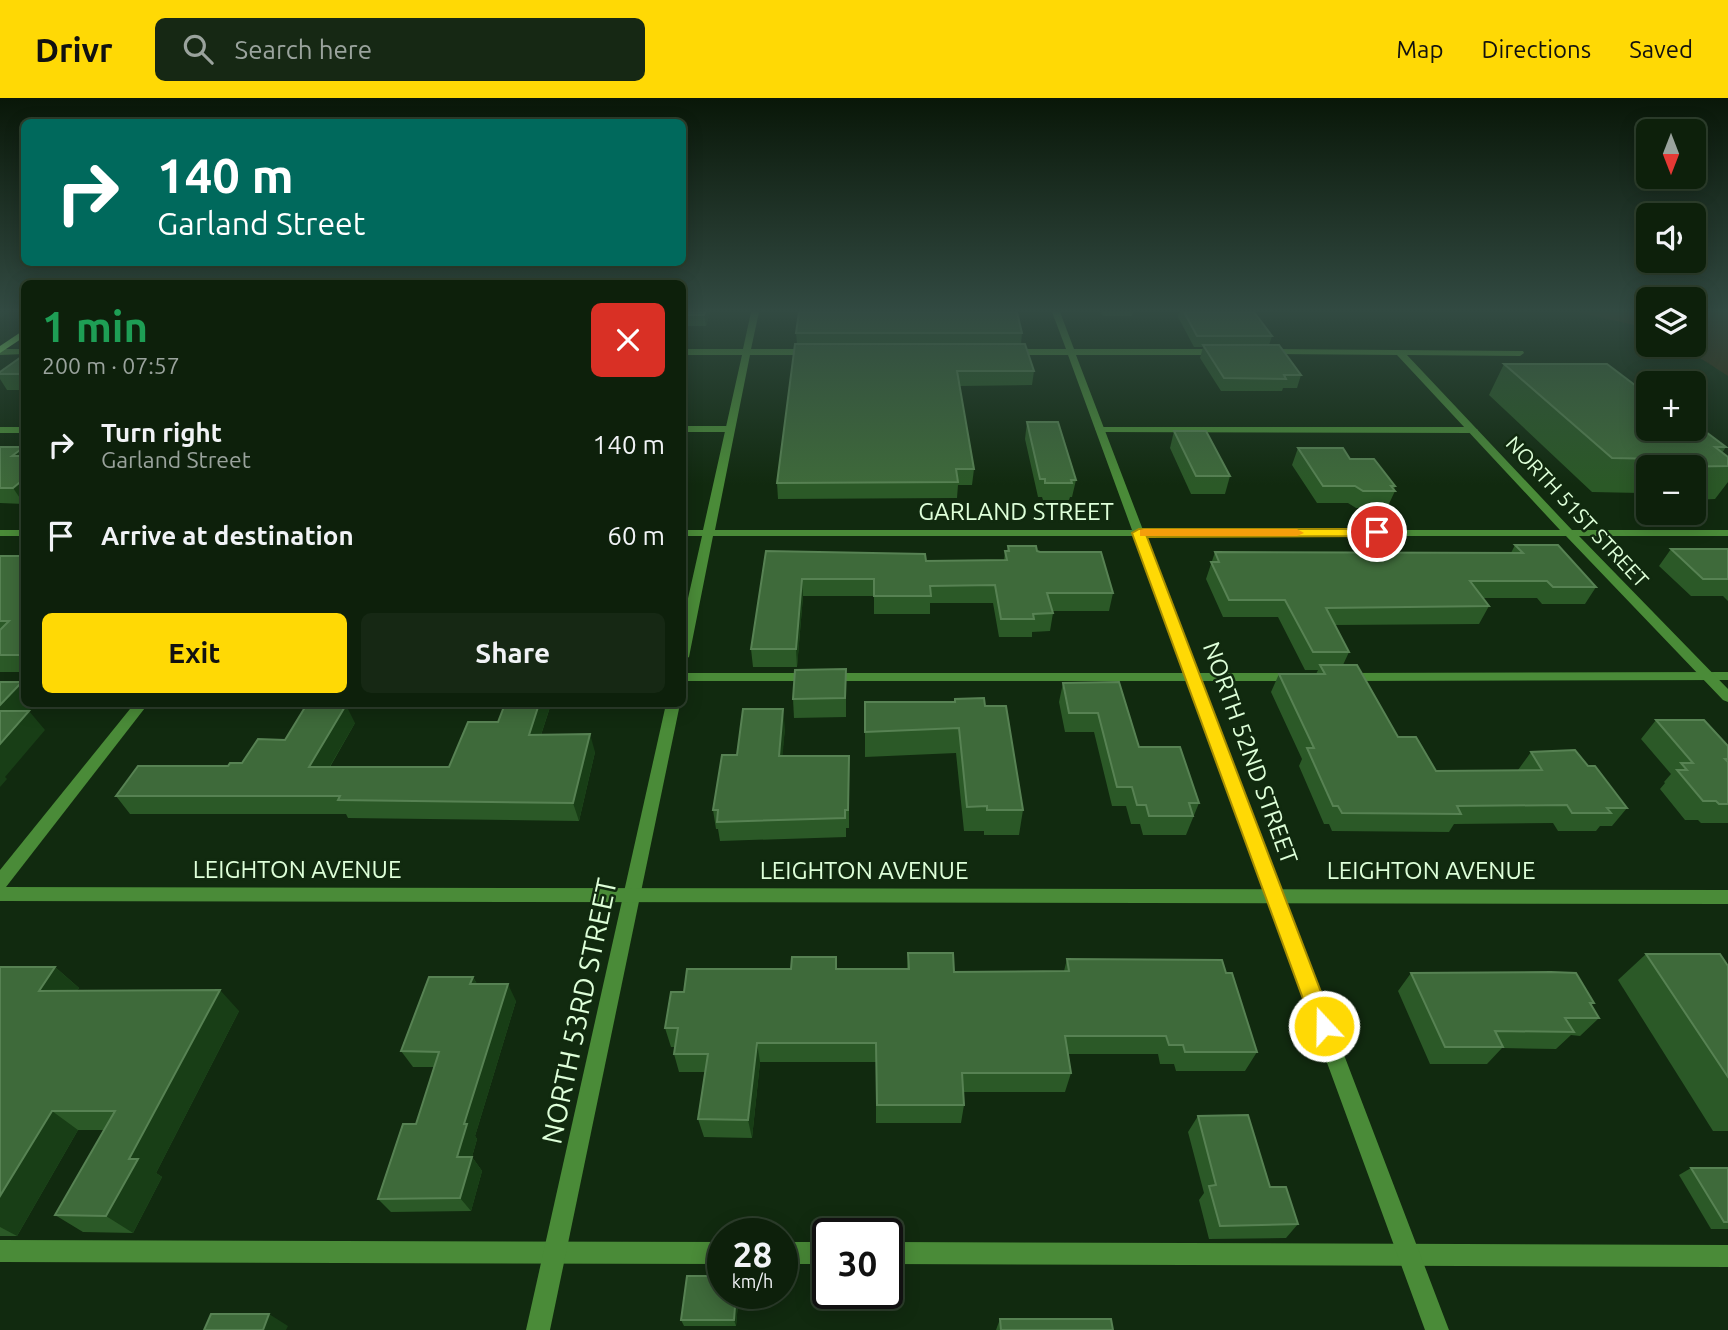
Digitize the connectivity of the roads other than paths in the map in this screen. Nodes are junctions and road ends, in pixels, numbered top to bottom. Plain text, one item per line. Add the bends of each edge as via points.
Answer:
1 (744, 369) edge
2 (1078, 369) edge
3 (1416, 369) edge
4 (686, 429) edge
5 (730, 429) junction
6 (1100, 429) junction
7 (0, 430) edge
8 (21, 430) edge
9 (1473, 430) junction
10 (1568, 532) junction
11 (0, 533) edge
12 (21, 533) edge
13 (686, 533) edge
14 (709, 533) junction
15 (1139, 533) junction
16 (1728, 533) edge
17 (686, 639) edge
18 (1707, 676) junction
19 (1728, 676) edge
20 (686, 677) edge
21 (1194, 677) junction
22 (1728, 697) edge
23 (139, 707) edge
24 (672, 707) edge
25 (0, 882) edge
26 (0, 894) edge
27 (632, 895) junction
28 (1275, 895) junction
29 (1728, 897) edge
30 (0, 1251) edge
31 (555, 1252) junction
32 (707, 1253) edge
33 (903, 1253) edge
34 (1409, 1255) junction
35 (1728, 1256) edge
36 (538, 1330) edge
37 (1437, 1330) edge

1 - 5 street
2 - 6 street, NORTH 52ND STREET
3 - 9 street, NORTH 51ST STREET
4 - 5 street
5 - 14 street
6 - 9 street
6 - 15 street, NORTH 52ND STREET
7 - 8 street
9 - 10 street, NORTH 51ST STREET
10 - 15 street, GARLAND STREET
10 - 16 street, GARLAND STREET
10 - 18 street, NORTH 51ST STREET
11 - 12 street
13 - 14 street, GARLAND STREET
14 - 15 street, GARLAND STREET
14 - 17 street
15 - 21 street, NORTH 52ND STREET
18 - 19 street
18 - 21 street
18 - 22 street, NORTH 51ST STREET
20 - 21 street
21 - 28 street, NORTH 52ND STREET
23 - 25 street
24 - 27 street, NORTH 53RD STREET
26 - 27 street, LEIGHTON AVENUE
27 - 28 street, LEIGHTON AVENUE
27 - 31 street, NORTH 53RD STREET
28 - 29 street, LEIGHTON AVENUE
28 - 34 street, NORTH 52ND STREET
30 - 31 street
31 - 32 street
31 - 36 street, NORTH 53RD STREET
33 - 34 street
34 - 35 street
34 - 37 street, NORTH 52ND STREET

